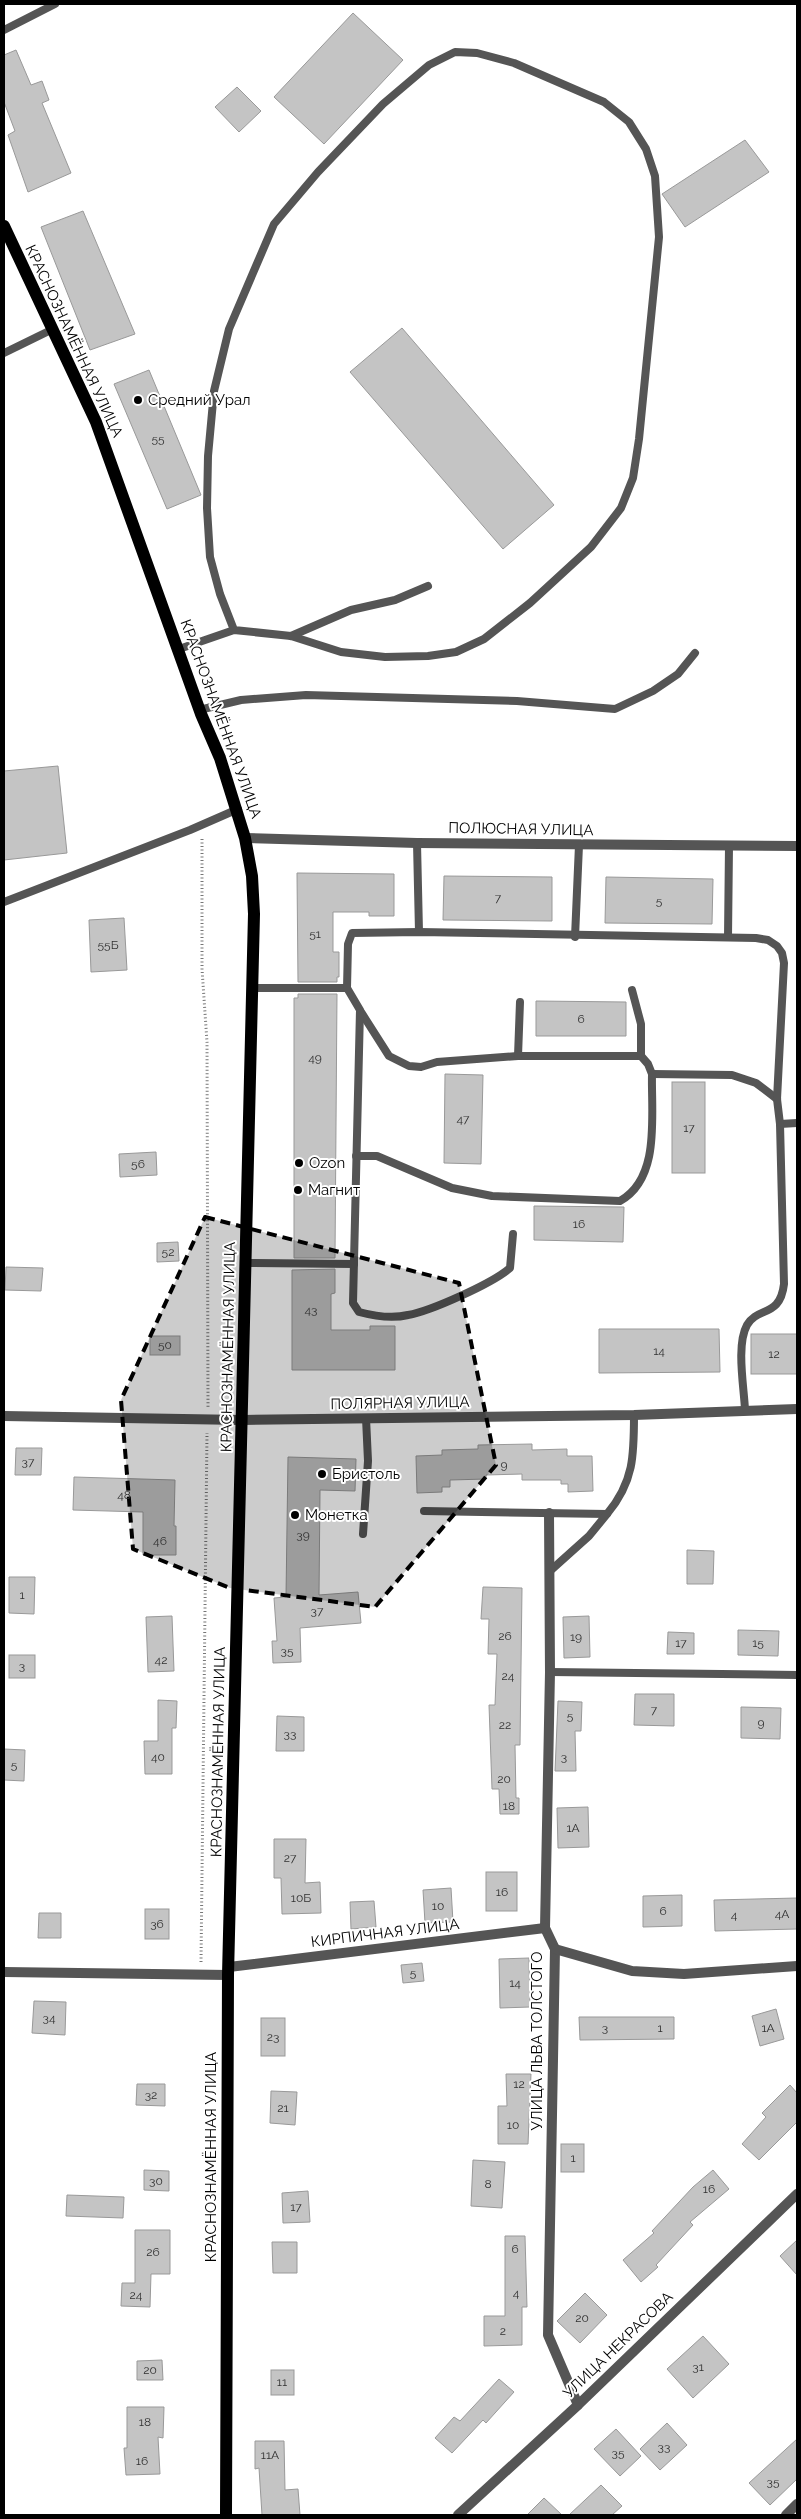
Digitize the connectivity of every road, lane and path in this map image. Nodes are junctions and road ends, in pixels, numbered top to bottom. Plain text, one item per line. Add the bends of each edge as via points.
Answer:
1 (55, 4) edge
2 (4, 30) edge
3 (4, 226) edge
4 (51, 330) junction
5 (4, 353) edge
6 (428, 586) dead end
7 (234, 630) junction
8 (291, 636) junction
9 (179, 649) junction
10 (695, 653) dead end
11 (200, 710) junction
12 (238, 808) junction
13 (202, 825) junction
14 (245, 838) junction
15 (417, 843) junction
16 (578, 845) junction
17 (729, 846) junction
18 (797, 846) edge
19 (4, 902) edge
20 (418, 932) junction
21 (575, 936) junction
22 (728, 937) junction
23 (253, 988) junction
24 (347, 988) junction
25 (632, 990) dead end
26 (520, 1002) dead end
27 (360, 1010) junction
28 (518, 1056) junction
29 (641, 1056) junction
30 (652, 1074) junction
31 (777, 1099) junction
32 (797, 1123) edge
33 (780, 1124) junction
34 (356, 1156) junction
35 (513, 1234) dead end
36 (246, 1263) junction
37 (354, 1264) junction
38 (797, 1409) edge
39 (745, 1410) junction
40 (634, 1414) junction
41 (4, 1416) edge
42 (366, 1418) junction
43 (207, 1419) junction
44 (242, 1420) junction
45 (424, 1511) dead end
46 (549, 1514) junction
47 (607, 1514) junction
48 (363, 1534) dead end
49 (550, 1571) junction
50 (550, 1672) junction
51 (797, 1675) edge
52 (545, 1928) junction
53 (555, 1949) junction
54 (797, 1966) edge
55 (229, 1971) junction
56 (4, 1972) edge
57 (201, 1975) junction
58 (797, 2194) edge
59 (578, 2405) junction
60 (797, 2504) edge
61 (226, 2515) edge
62 (458, 2515) edge
63 (786, 2515) edge

1 - 2 lane
3 - 4 main road, КРАСНОЗНАМЁННАЯ УЛИЦА
4 - 5 lane
4 - 9 main road, КРАСНОЗНАМЁННАЯ УЛИЦА via 96,422
6 - 8 lane via 395,600 351,610
7 - 8 lane
7 - 8 lane via 210,557 207,508 213,400 229,329 274,224 383,104 429,65 455,52 478,53 514,62 604,102 629,122 646,149 655,176 659,238 639,438 632,478 621,508 590,547 530,603 484,639 456,652 384,657 341,652
7 - 9 lane
9 - 11 main road, КРАСНОЗНАМЁННАЯ УЛИЦА
10 - 11 lane via 678,674 653,691 615,709 517,701 306,695 242,700
11 - 12 main road, КРАСНОЗНАМЁННАЯ УЛИЦА
12 - 13 lane
12 - 14 main road, КРАСНОЗНАМЁННАЯ УЛИЦА
13 - 19 lane
13 - 43 path via 202,969 207,1042
14 - 15 street, ПОЛЮСНАЯ УЛИЦА
14 - 23 main road, КРАСНОЗНАМЁННАЯ УЛИЦА via 254,914
15 - 16 street, ПОЛЮСНАЯ УЛИЦА
15 - 20 lane
16 - 17 street, ПОЛЮСНАЯ УЛИЦА
16 - 21 lane
17 - 18 street, ПОЛЮСНАЯ УЛИЦА
17 - 22 lane
20 - 21 lane
20 - 24 lane via 352,933 348,944
21 - 22 lane
22 - 31 lane via 768,940 782,953
23 - 24 lane
23 - 36 main road, КРАСНОЗНАМЁННАЯ УЛИЦА
24 - 27 lane
25 - 29 lane via 640,1024
26 - 28 lane
27 - 28 lane via 389,1056 409,1066
27 - 34 lane
28 - 29 lane
29 - 30 lane
30 - 31 lane via 732,1075 756,1083
30 - 34 lane via 651,1144 645,1173 630,1195 620,1200 492,1196 452,1188 377,1156
31 - 33 lane
32 - 33 lane
33 - 39 lane via 782,1295 778,1303 748,1323 742,1337
34 - 37 lane
35 - 37 lane via 510,1268 502,1275 408,1316 374,1316 359,1312 353,1303
36 - 37 lane
36 - 44 main road, КРАСНОЗНАМЁННАЯ УЛИЦА
38 - 39 street, ПОЛЯРНАЯ УЛИЦА
39 - 40 street, ПОЛЯРНАЯ УЛИЦА
40 - 42 street, ПОЛЯРНАЯ УЛИЦА
40 - 47 lane via 632,1470 623,1492
41 - 43 street, ПОЛЯРНАЯ УЛИЦА
42 - 44 street, ПОЛЯРНАЯ УЛИЦА
42 - 48 lane via 368,1461
43 - 44 street, ПОЛЯРНАЯ УЛИЦА
43 - 57 path
44 - 55 main road, КРАСНОЗНАМЁННАЯ УЛИЦА
45 - 46 lane
46 - 47 lane
46 - 49 street, УЛИЦА ЛЬВА ТОЛСТОГО
47 - 49 lane via 589,1536
49 - 50 street, УЛИЦА ЛЬВА ТОЛСТОГО
50 - 51 lane
50 - 52 street, УЛИЦА ЛЬВА ТОЛСТОГО
52 - 53 street, УЛИЦА ЛЬВА ТОЛСТОГО
52 - 55 street, КИРПИЧНАЯ УЛИЦА
53 - 54 street via 641,1971 684,1974
53 - 59 street, УЛИЦА ЛЬВА ТОЛСТОГО via 548,2335
55 - 57 street, КИРПИЧНАЯ УЛИЦА
55 - 61 main road, КРАСНОЗНАМЁННАЯ УЛИЦА
56 - 57 street, КИРПИЧНАЯ УЛИЦА
58 - 59 street, УЛИЦА НЕКРАСОВА
59 - 62 street, УЛИЦА НЕКРАСОВА
60 - 63 street

